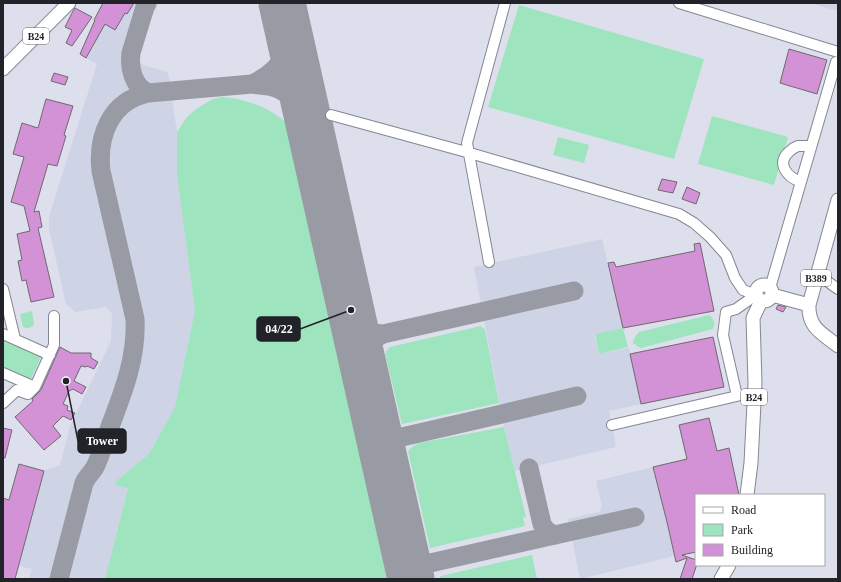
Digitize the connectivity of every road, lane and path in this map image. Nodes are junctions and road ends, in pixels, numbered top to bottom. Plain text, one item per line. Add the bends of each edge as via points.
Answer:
1 (62, 3) edge
2 (69, 3) edge
3 (505, 3) edge
4 (679, 3) edge
5 (692, 5) edge
6 (3, 57) edge
7 (837, 57) edge
8 (3, 69) edge
9 (331, 115) dead end
10 (811, 146) junction
11 (470, 153) junction
12 (801, 182) junction
13 (838, 200) edge
14 (489, 262) dead end
15 (817, 274) junction
16 (3, 289) edge
17 (838, 289) edge
18 (765, 294) junction
19 (809, 305) junction
20 (54, 316) dead end
21 (3, 334) edge
22 (15, 339) junction
23 (838, 346) edge
24 (50, 355) junction
25 (3, 373) edge
26 (35, 387) junction
27 (3, 403) edge
28 (612, 425) dead end
29 (747, 494) edge
30 (728, 566) edge
31 (721, 579) edge

1 - 6 main road, B24
2 - 8 main road, B24
3 - 11 street via 467,143
4 - 5 street
5 - 7 street
7 - 10 street
9 - 11 street
10 - 12 street
10 - 12 street via 793,149 784,161 784,169 788,175
11 - 14 street
11 - 18 street via 679,214 694,223 726,255 743,290
12 - 18 street
13 - 15 main road, B389
15 - 17 street
15 - 19 main road, B389
16 - 22 street
18 - 19 main road
18 - 28 street via 726,312 723,335 736,396
18 - 29 main road, B24 via 753,318 755,383
19 - 23 main road, B389 via 812,323
20 - 24 street via 54,345
21 - 22 street
22 - 24 street
24 - 26 street
25 - 26 street
26 - 27 street via 28,394 17,390
30 - 31 main road

